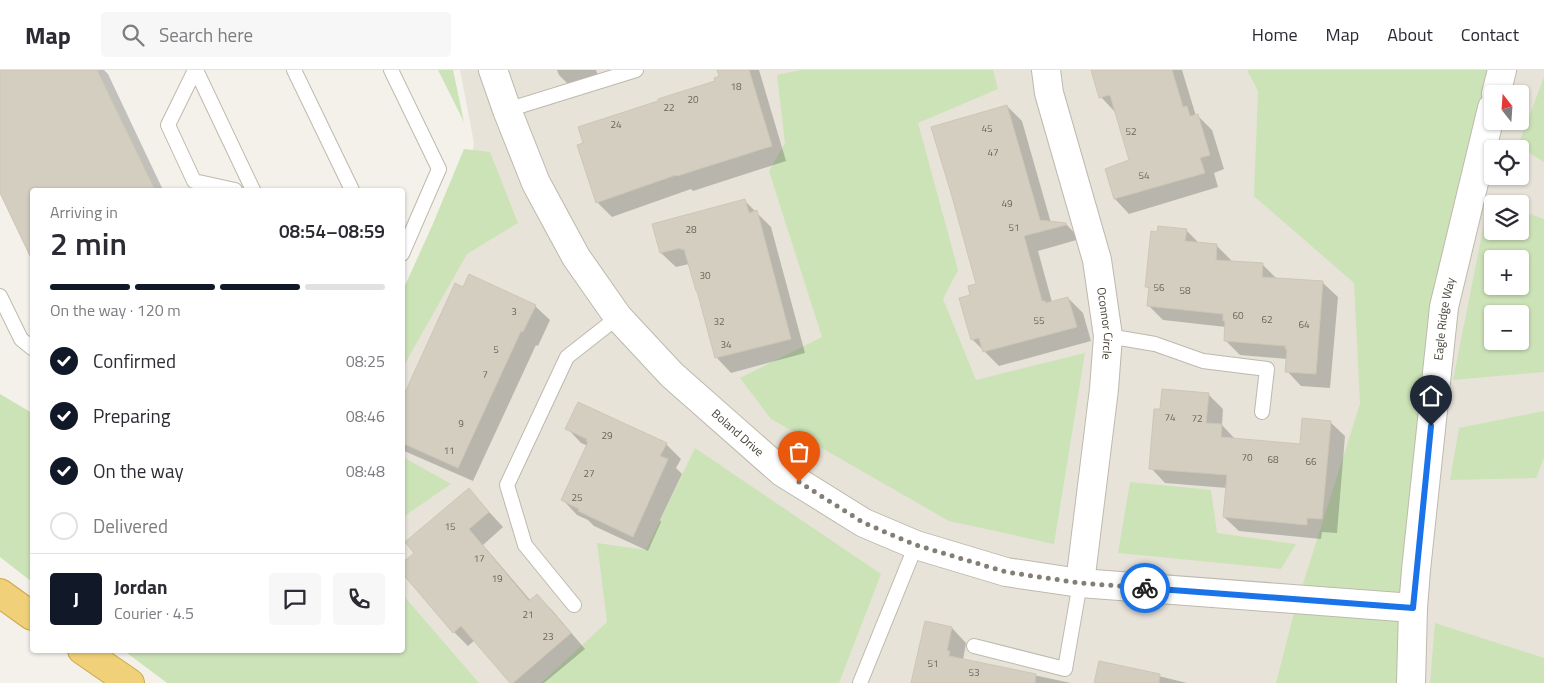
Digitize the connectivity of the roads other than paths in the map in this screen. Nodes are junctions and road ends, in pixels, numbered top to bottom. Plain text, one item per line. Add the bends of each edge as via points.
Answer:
1 (196, 70) edge
2 (294, 70) edge
3 (391, 70) edge
4 (493, 70) edge
5 (636, 70) edge
6 (1046, 70) edge
7 (1502, 70) edge
8 (1498, 85) edge
9 (507, 110) junction
10 (1487, 130) edge
11 (225, 188) edge
12 (252, 188) edge
13 (351, 188) edge
14 (405, 247) edge
15 (0, 296) edge
16 (618, 317) junction
17 (1108, 336) junction
18 (30, 346) edge
19 (1262, 412) dead end
20 (916, 545) junction
21 (1080, 583) junction
22 (0, 593) edge
23 (574, 605) dead end
24 (1413, 608) junction
25 (30, 615) edge
26 (974, 646) dead end
27 (86, 653) edge
28 (130, 683) edge
29 (860, 683) edge
30 (1411, 683) edge

1 - 11 lane via 168,125 194,182
1 - 12 lane
2 - 13 lane
3 - 14 lane via 439,169
4 - 9 street, Boland Drive
5 - 9 lane
6 - 17 street, Oconnor Circle via 1049,92 1097,260
7 - 8 street
9 - 16 street, Boland Drive via 536,183 576,257
10 - 24 street, Eagle Ridge Way via 1444,306
15 - 18 lane via 21,339
16 - 20 street, Boland Drive via 672,375 782,472 864,523
16 - 23 lane via 567,357 507,486 525,544
17 - 19 lane via 1155,344 1203,361 1267,369
17 - 21 street, Oconnor Circle
20 - 21 street, Boland Drive via 1006,572
20 - 29 lane
21 - 24 street, Boland Drive
21 - 26 lane via 1065,669
22 - 25 highway
24 - 30 street, Eagle Ridge Way
27 - 28 highway

